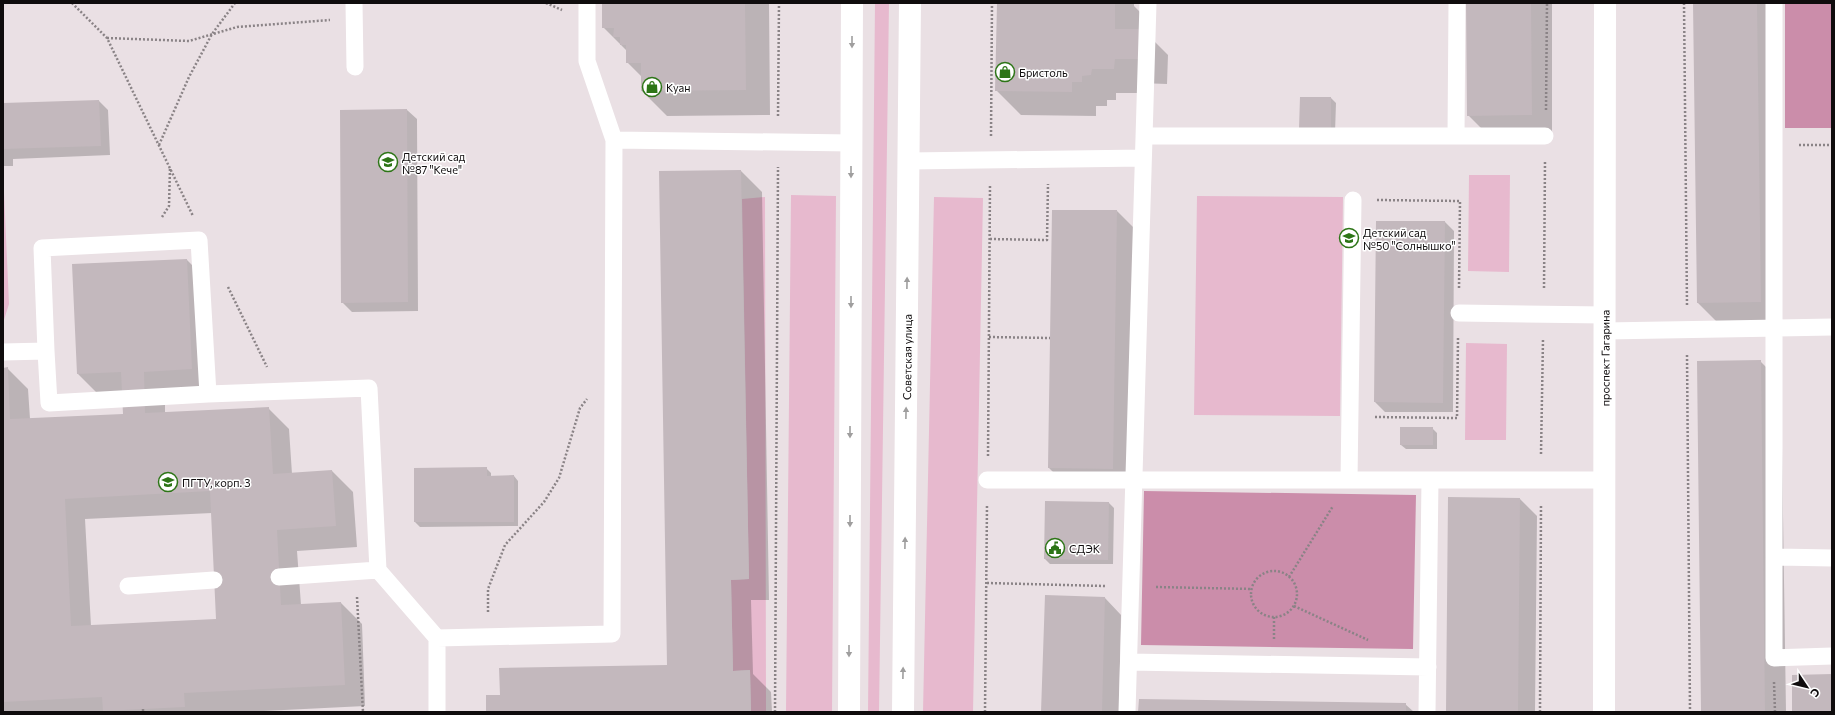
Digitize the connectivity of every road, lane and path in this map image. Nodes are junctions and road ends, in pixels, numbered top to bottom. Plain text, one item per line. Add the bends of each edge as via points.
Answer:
1 (72, 3) edge
2 (235, 3) edge
3 (587, 3) edge
4 (779, 3) edge
5 (852, 3) edge
6 (910, 3) edge
7 (992, 3) edge
8 (1148, 3) edge
9 (1457, 3) edge
10 (1547, 3) edge
11 (1605, 3) edge
12 (1684, 3) edge
13 (1774, 3) edge
14 (354, 11) edge
15 (212, 34) junction
16 (107, 38) junction
17 (355, 67) dead end
18 (1144, 136) junction
19 (1456, 136) junction
20 (1545, 136) junction
21 (614, 140) junction
22 (778, 143) junction
23 (852, 143) junction
24 (159, 145) junction
25 (1774, 145) junction
26 (1832, 145) edge
27 (1143, 158) junction
28 (1048, 159) junction
29 (990, 160) junction
30 (909, 161) junction
31 (170, 168) junction
32 (1353, 200) joint
33 (194, 216) dead end
34 (990, 239) junction
35 (144, 243) junction
36 (228, 286) dead end
37 (1459, 313) junction
38 (1543, 314) junction
39 (1605, 323) junction
40 (1832, 327) edge
41 (1774, 328) junction
42 (1687, 330) junction
43 (989, 337) junction
44 (1050, 338) dead end
45 (46, 350) junction
46 (3, 352) edge
47 (613, 368) junction
48 (279, 391) junction
49 (208, 394) junction
50 (1350, 417) junction
51 (988, 480) junction
52 (1134, 480) junction
53 (1349, 480) junction
54 (1430, 480) junction
55 (1541, 480) junction
56 (1604, 480) junction
57 (1774, 557) junction
58 (1832, 558) edge
59 (378, 570) junction
60 (279, 577) dead end
61 (1290, 577) junction
62 (214, 580) dead end
63 (128, 586) dead end
64 (357, 594) dead end
65 (1294, 606) junction
66 (488, 637) junction
67 (437, 638) junction
68 (1371, 641) dead end
69 (1832, 656) edge
70 (1129, 662) junction
71 (1428, 667) junction
72 (364, 712) edge
73 (437, 712) edge
74 (774, 712) edge
75 (849, 712) edge
76 (903, 712) edge
77 (985, 712) edge
78 (1127, 712) edge
79 (1427, 712) edge
80 (1540, 712) edge
81 (1604, 712) edge
82 (1690, 712) edge

1 - 16 path
2 - 15 path
3 - 21 lane via 587,61
4 - 22 path
5 -> 23 main road
6 - 30 main road, Советская улица
7 - 29 path
8 - 18 lane
9 - 19 lane
10 - 20 path
11 - 39 main road, проспект Гагарина
12 - 42 path
13 - 25 lane
14 - 15 path via 237,27
14 - 17 lane
15 - 16 path via 189,41
15 - 24 path via 189,77
16 - 24 path
18 - 19 lane
18 - 27 lane
19 - 20 lane
20 - 38 path
21 - 22 lane
21 - 47 lane
22 - 23 lane
22 - 74 path
23 -> 75 main road
24 - 31 path
25 - 26 path
25 - 41 lane
27 - 28 lane
27 - 52 lane
28 - 29 lane
28 - 34 path via 1047,240
29 - 30 lane
29 - 34 path
76 -> 30 main road, Советская улица
31 - 33 path
31 - 35 path via 169,206
32 - 37 path via 1460,201
32 - 50 lane
34 - 43 path
35 - 45 lane via 42,248
35 - 49 lane via 199,240
36 - 48 path
37 - 38 lane
37 - 50 path via 1457,418
38 - 39 lane
38 - 55 path
39 - 42 lane
39 - 56 main road, проспект Гагарина
40 - 41 lane
41 - 42 lane
41 - 57 lane
42 - 82 path
43 - 44 path
43 - 51 path
45 - 46 lane
45 - 49 lane via 49,403
47 - 66 path via 580,408 559,478 544,502 505,545 488,589
47 - 66 lane via 612,634
48 - 49 lane
48 - 59 lane via 369,388
50 - 53 lane
51 - 52 lane
51 - 77 path
52 - 53 lane
52 - 70 lane
53 - 54 lane
53 - 61 path
54 - 55 lane
54 - 71 lane
55 - 56 lane
55 - 80 path
56 - 81 main road, проспект Гагарина
57 - 58 lane
57 - 69 lane via 1774,658
59 - 60 lane
59 - 67 lane
61 - 65 path via 1297,591
61 - 65 path via 1278,572 1266,573 1254,583 1251,597 1254,605 1265,616 1282,616
62 - 63 lane
64 - 72 path
65 - 68 path
66 - 67 lane
67 - 73 lane
70 - 71 lane
70 - 78 lane
71 - 79 lane

